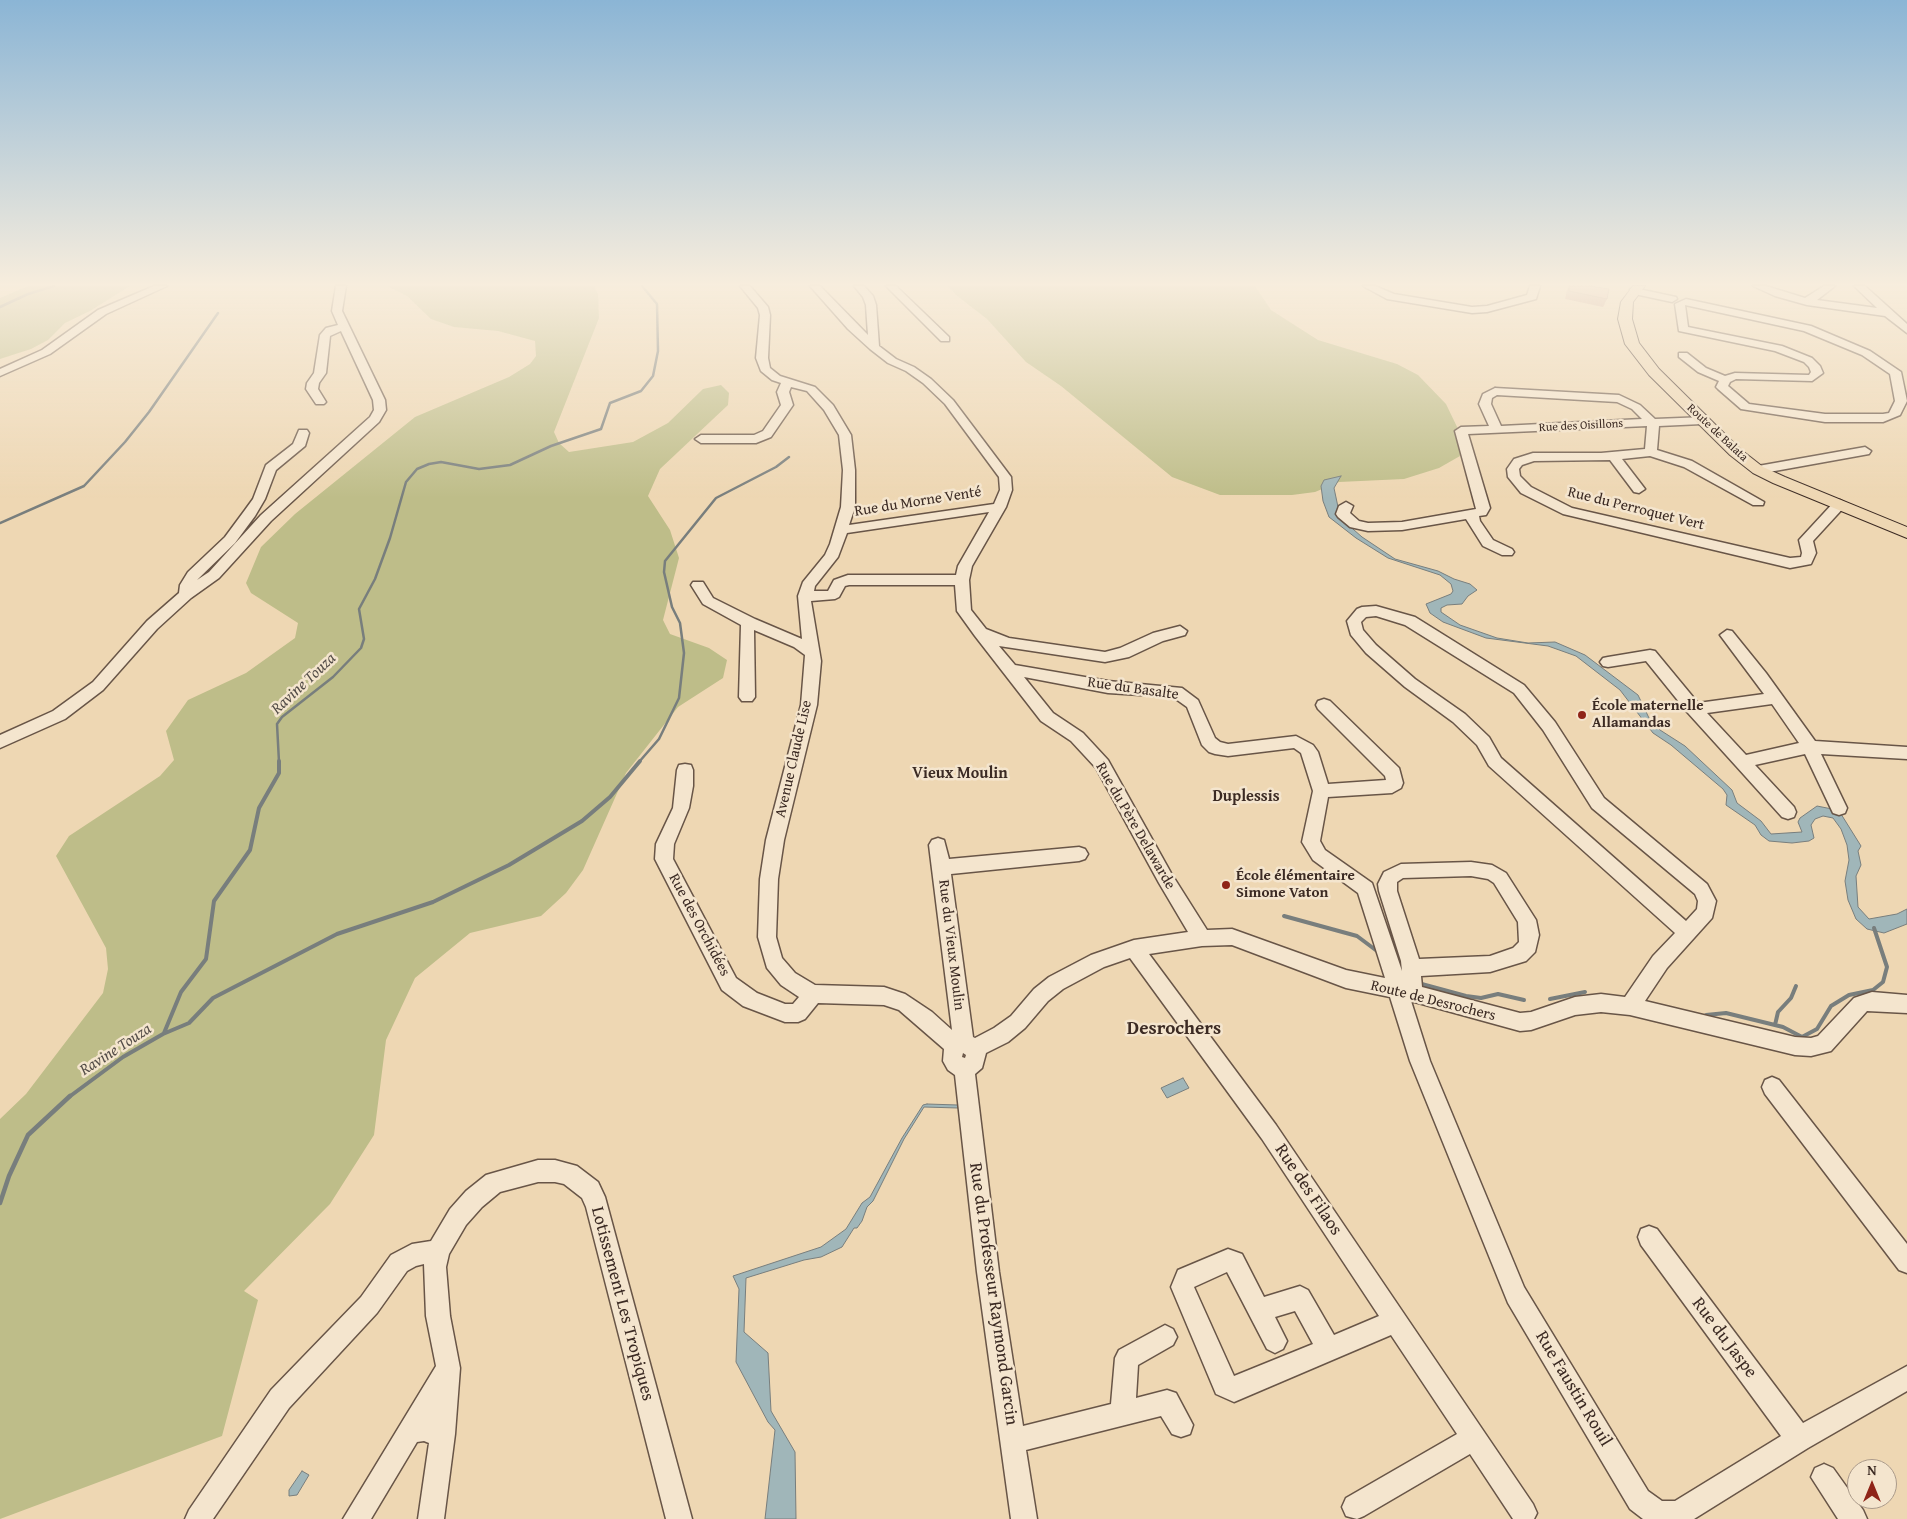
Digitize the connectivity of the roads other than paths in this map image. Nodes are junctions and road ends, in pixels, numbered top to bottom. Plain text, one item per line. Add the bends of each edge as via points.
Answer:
1 (35, 357) edge
2 (323, 357) edge
3 (358, 357) edge
4 (762, 357) edge
5 (887, 357) edge
6 (1642, 357) edge
7 (1686, 357) edge
8 (1800, 357) edge
9 (1872, 357) edge
10 (1907, 367) edge
11 (1895, 372) junction
12 (0, 373) edge
13 (1725, 380) junction
14 (788, 381) junction
15 (320, 402) dead end
16 (1702, 420) junction
17 (1653, 422) junction
18 (1497, 430) junction
19 (303, 433) dead end
20 (701, 439) dead end
21 (1865, 451) dead end
22 (1651, 452) junction
23 (1614, 456) junction
24 (1758, 470) junction
25 (1639, 489) dead end
26 (1758, 502) dead end
27 (1840, 504) junction
28 (1346, 506) dead end
29 (999, 507) junction
30 (1472, 514) junction
31 (841, 530) junction
32 (1907, 533) edge
33 (1507, 552) dead end
34 (962, 580) junction
35 (698, 585) dead end
36 (186, 595) junction
37 (805, 596) junction
38 (750, 624) junction
39 (978, 631) junction
40 (1180, 632) dead end
41 (1727, 635) dead end
42 (811, 652) junction
43 (1608, 662) dead end
44 (1010, 670) junction
45 (747, 697) dead end
46 (1775, 698) junction
47 (1324, 705) dead end
48 (1694, 709) junction
49 (0, 742) edge
50 (1810, 748) junction
51 (1907, 753) edge
52 (1742, 762) junction
53 (685, 770) dead end
54 (1321, 791) junction
55 (1839, 808) dead end
56 (1788, 812) dead end
57 (938, 845) dead end
58 (1079, 854) dead end
59 (941, 867) junction
60 (1687, 933) junction
61 (1202, 938) junction
62 (1134, 948) junction
63 (1411, 968) junction
64 (1404, 991) junction
65 (814, 994) junction
66 (1885, 1001) junction
67 (1907, 1004) edge
68 (1630, 1006) junction
69 (1907, 1016) edge
70 (965, 1052) junction
71 (1772, 1087) dead end
72 (1649, 1237) dead end
73 (438, 1252) junction
74 (1907, 1262) edge
75 (1259, 1310) junction
76 (1396, 1321) junction
77 (1165, 1336) dead end
78 (1275, 1341) dead end
79 (1329, 1350) junction
80 (448, 1368) junction
81 (1907, 1378) edge
82 (1122, 1413) junction
83 (1182, 1425) dead end
84 (410, 1430) junction
85 (444, 1434) junction
86 (1474, 1438) junction
87 (1799, 1439) junction
88 (1013, 1441) junction
89 (1824, 1477) dead end
90 (1355, 1507) dead end
91 (1524, 1513) dead end
92 (198, 1519) edge
93 (356, 1519) edge
94 (431, 1519) edge
95 (679, 1519) edge
96 (1024, 1519) edge
97 (1854, 1519) edge

1 - 12 street
2 - 15 street via 320,373 312,389
3 - 36 street via 379,400 378,415 320,472 266,518 214,575
4 - 14 street via 765,369 776,378
5 - 29 street, Rue du Père Delawarde via 916,372 949,402 1005,477 1006,490
6 - 16 main road, Route de Balata
7 - 13 street via 1702,370
8 - 13 street via 1808,360 1817,373 1812,378 1735,376
9 - 11 street
10 - 11 street
11 - 13 street via 1901,401 1894,415 1862,420 1783,414 1745,407 1722,387
14 - 20 street via 784,392 787,405 767,434 756,439
14 - 31 street via 817,393 845,435 849,470 848,507
16 - 17 street, Rue des Oisillons
16 - 24 main road, Route de Balata
17 - 18 street, Rue des Oisillons
17 - 18 street via 1636,407 1619,399 1501,390 1490,393 1484,400
17 - 22 street
18 - 30 street, Rue des Oisillons via 1461,431 1483,508 1482,512
19 - 36 street via 299,446 270,468 259,499 250,513 230,540 194,575
21 - 24 street
22 - 23 street, Rue du Perroquet Vert
22 - 26 street, Rue du Perroquet Vert via 1688,464
23 - 25 street
23 - 27 street, Rue du Perroquet Vert via 1533,457 1518,462 1513,473 1520,486 1532,494 1576,513 1794,563 1806,561 1809,553 1806,540
24 - 27 main road, Route de Balata
27 - 32 main road, Route de Balata
28 - 30 street via 1343,514 1355,524 1368,527 1402,526
29 - 31 street, Rue du Morne Venté
29 - 34 street, Rue du Père Delawarde via 965,566
30 - 33 street via 1488,542
31 - 37 street via 831,557 811,581
34 - 37 street via 848,580 842,581 830,596
34 - 39 street, Rue du Père Delawarde via 964,610
35 - 38 street via 708,601
36 - 49 street via 152,625 98,686 74,705
37 - 42 street, Avenue Claude Lise
38 - 42 street via 799,643
38 - 45 street via 747,627
39 - 40 street via 1007,642 1099,657 1118,655
39 - 44 street, Rue du Père Delawarde
41 - 46 street
42 - 65 street, Avenue Claude Lise via 809,705 769,879 767,937 774,962 788,980
43 - 48 street via 1650,656
44 - 54 street, Rue du Basalte via 1048,674 1108,687 1177,692 1193,704 1208,742 1215,748 1228,750 1296,742 1307,749 1312,756
44 - 61 street, Rue du Père Delawarde via 1047,717 1077,737 1102,764 1164,878
46 - 48 street
46 - 50 street
47 - 54 street via 1393,773 1395,783 1386,788
48 - 52 street
50 - 51 street
50 - 52 street
50 - 55 street
52 - 56 street
53 - 65 street, Rue des Orchidées via 686,786 681,808 665,844 664,859 729,984 750,1000 785,1013 798,1013
54 - 64 street, Rue du Basalte via 1311,842 1319,855 1366,888
57 - 59 street, Rue du Vieux Moulin
58 - 59 street
59 - 70 street, Rue du Vieux Moulin
60 - 60 street via 1495,762 1483,741 1459,718 1410,683 1371,649 1356,631 1354,621 1362,612 1376,610 1410,621 1519,689 1549,726 1598,803 1701,889 1707,900 1706,912
60 - 68 street via 1660,962
61 - 62 street, Route de Desrochers
61 - 64 street, Route de Desrochers via 1232,937 1338,977
62 - 70 street, Route de Desrochers via 1098,960 1056,984 1001,1035
62 - 76 street, Rue des Filaos via 1269,1132
63 - 63 street via 1388,891 1390,876 1401,871 1483,869 1500,878 1526,920 1530,935 1528,946 1519,956 1490,964
63 - 64 street
64 - 68 street, Route de Desrochers via 1520,1022 1575,1006 1601,1003
64 - 87 street, Rue Faustin Rouil via 1420,1061 1516,1295 1639,1500 1658,1514 1678,1514
65 - 70 street, Avenue Claude Lise via 884,996 898,1001 925,1018
66 - 67 street, Route de Desrochers
66 - 68 street, Route de Desrochers via 1861,1004 1824,1044 1811,1047 1788,1045
66 - 69 street
70 - 88 street, Rue du Professeur Raymond Garcin via 970,1131
71 - 74 street
72 - 87 street, Rue du Jaspe
73 - 80 street, Lotissement Les Tropiques via 435,1267 438,1316
73 - 92 street via 412,1255 399,1263 369,1305 280,1398
73 - 95 street, Lotissement Les Tropiques via 458,1217 494,1183 538,1171 555,1171 569,1174 590,1190 597,1205
75 - 78 street
75 - 79 street via 1300,1298
75 - 79 street via 1234,1262 1228,1260 1186,1278 1182,1287 1230,1390
76 - 79 street
76 - 86 street, Rue des Filaos
77 - 82 street via 1127,1358
80 - 84 street
80 - 85 street, Lotissement Les Tropiques
81 - 87 street, Rue Faustin Rouil
82 - 83 street via 1167,1402
82 - 88 street
84 - 85 street via 424,1429
84 - 93 street
85 - 94 street, Lotissement Les Tropiques
86 - 90 street
86 - 91 street, Rue des Filaos
88 - 96 street, Rue du Professeur Raymond Garcin
89 - 97 street

